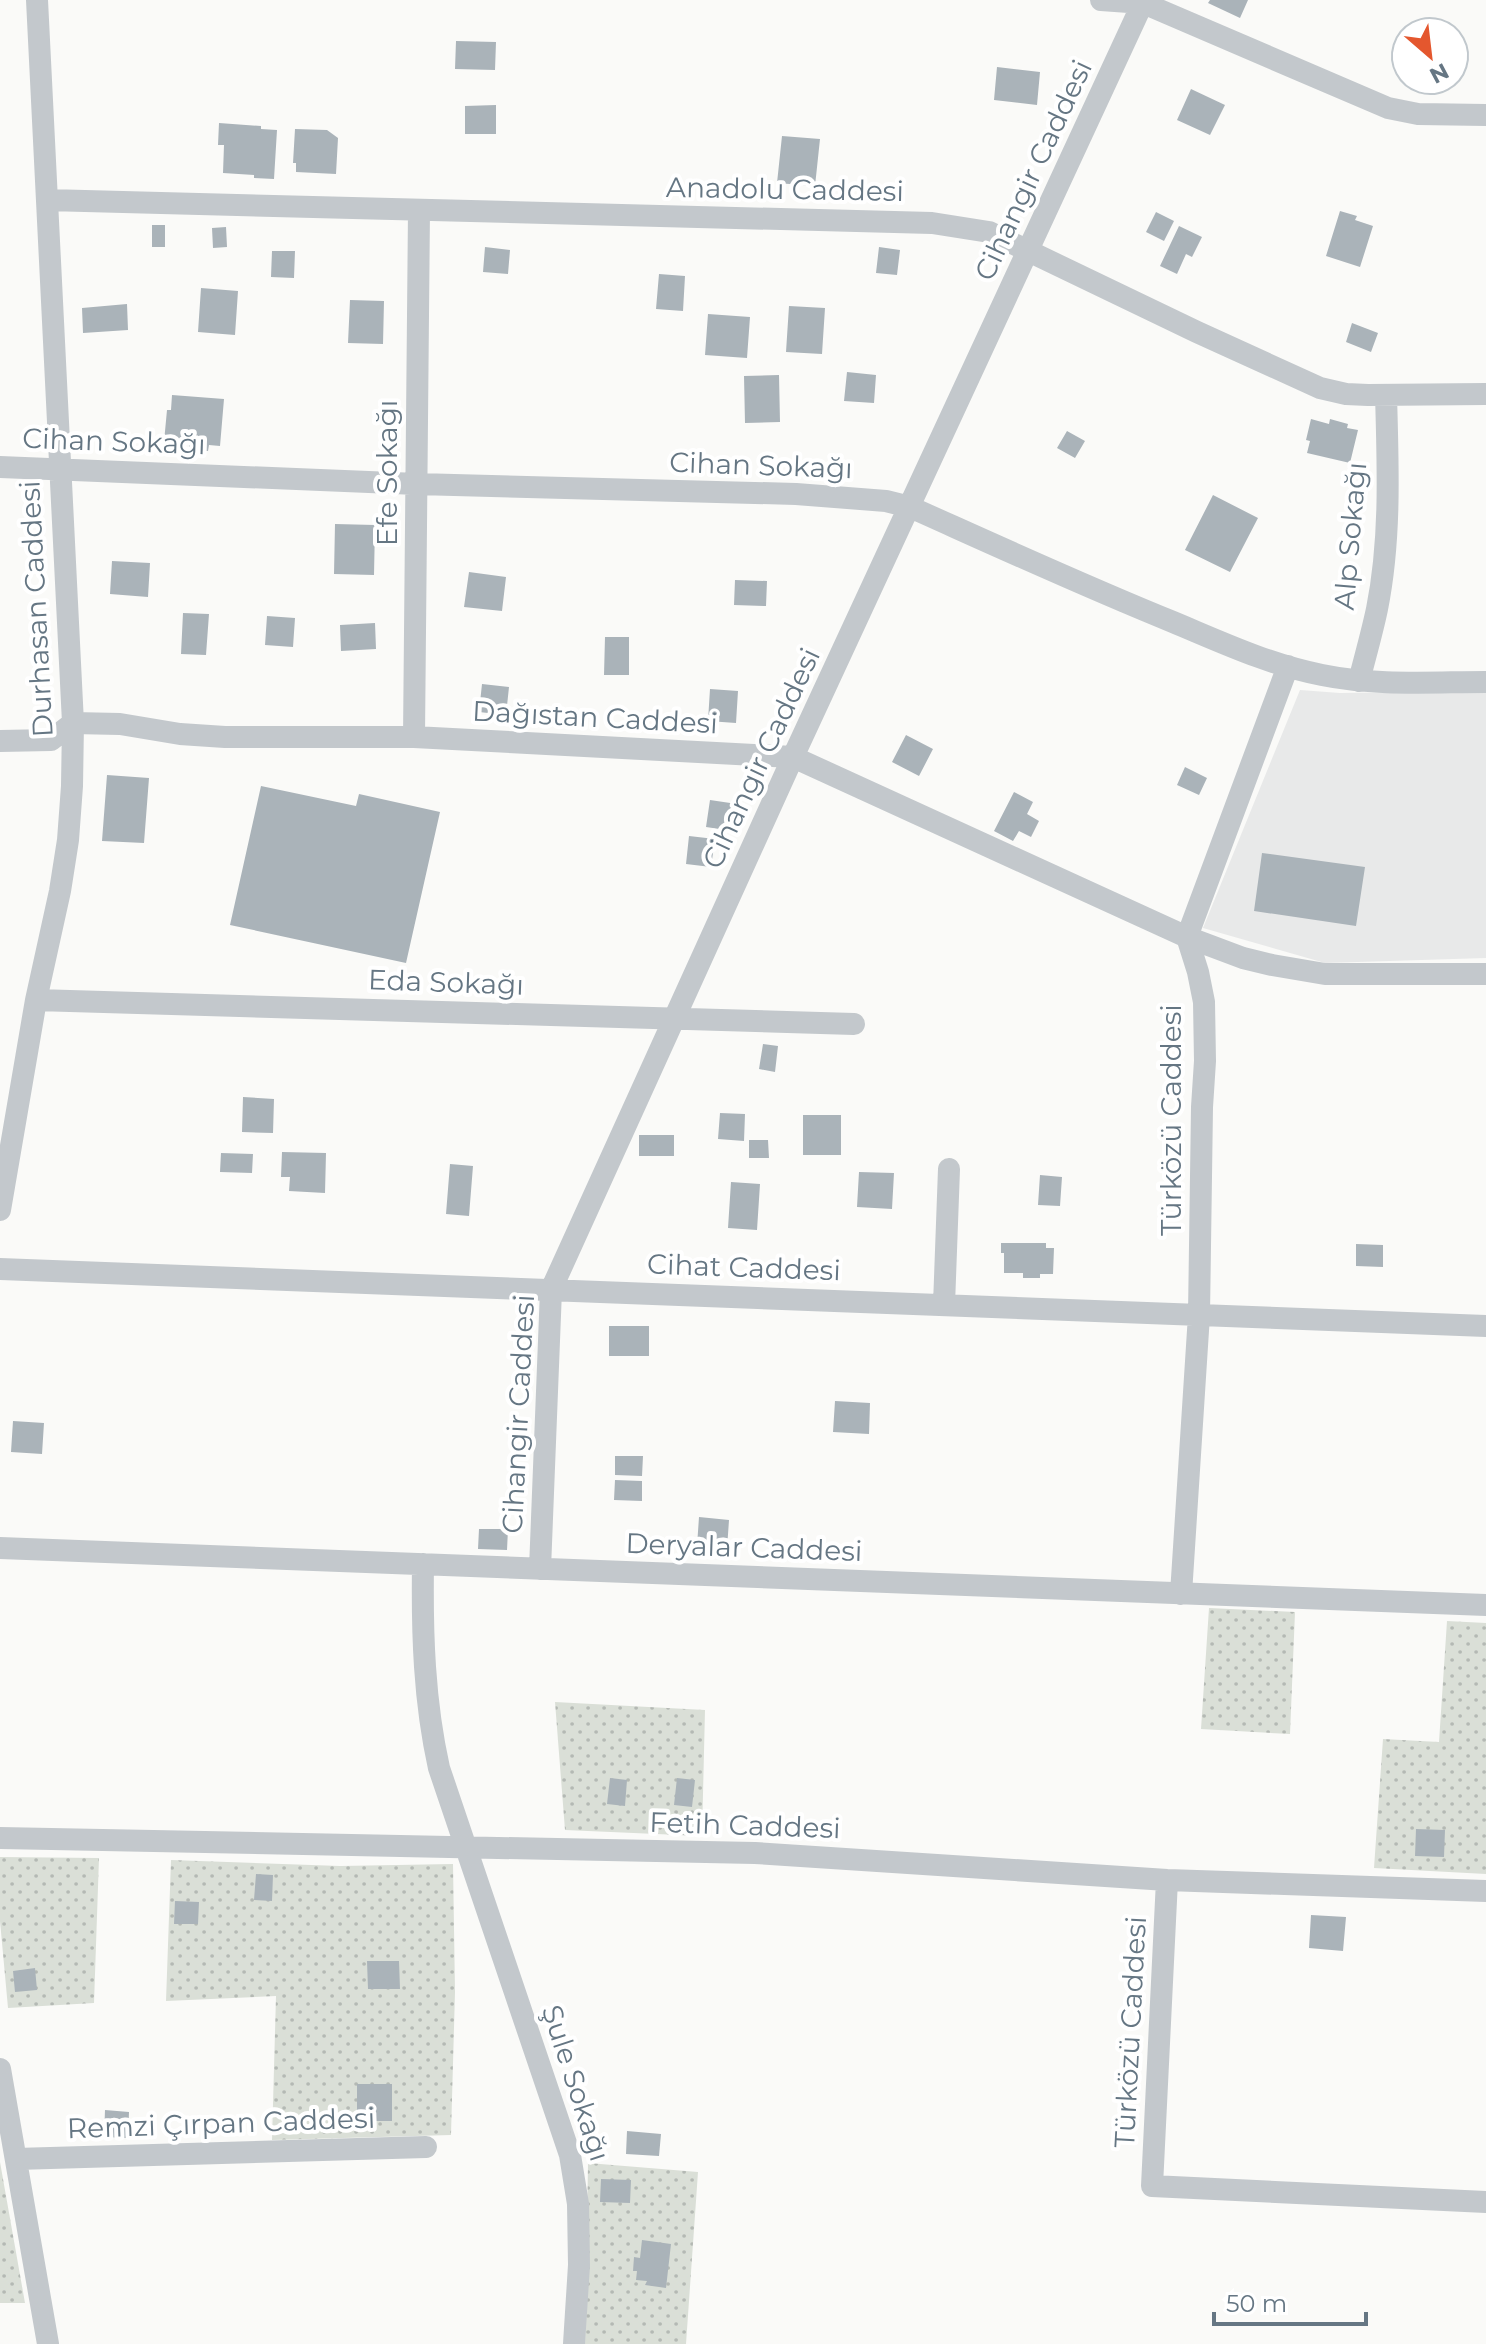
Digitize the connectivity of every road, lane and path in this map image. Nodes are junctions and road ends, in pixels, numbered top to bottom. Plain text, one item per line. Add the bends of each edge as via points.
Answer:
1 (37, 0) edge
2 (1101, 0) edge
3 (1144, 2) edge
4 (1486, 115) edge
5 (47, 200) junction
6 (419, 210) junction
7 (1029, 250) junction
8 (1486, 394) edge
9 (1386, 395) junction
10 (0, 467) edge
11 (59, 469) junction
12 (417, 484) junction
13 (910, 507) junction
14 (1288, 666) junction
15 (1359, 681) junction
16 (1486, 682) edge
17 (73, 723) junction
18 (414, 737) junction
19 (0, 741) edge
20 (793, 757) junction
21 (1187, 937) junction
22 (1486, 974) edge
23 (36, 1000) junction
24 (675, 1019) junction
25 (854, 1024) dead end
26 (949, 1169) dead end
27 (0, 1210) edge
28 (0, 1269) edge
29 (551, 1290) junction
30 (944, 1305) junction
31 (1199, 1315) junction
32 (1486, 1326) edge
33 (0, 1548) edge
34 (423, 1564) junction
35 (540, 1569) junction
36 (1181, 1594) junction
37 (1486, 1605) edge
38 (0, 1838) edge
39 (466, 1848) junction
40 (1167, 1880) junction
41 (1486, 1891) edge
42 (0, 2069) edge
43 (426, 2147) dead end
44 (16, 2159) junction
45 (1486, 2202) edge
46 (48, 2344) edge
47 (574, 2344) edge

1 - 5 street, Durhasan Caddesi
2 - 3 street
3 - 4 street via 1388,108
3 - 7 street, Cihangir Caddesi
5 - 6 street, Anadolu Caddesi
5 - 11 street, Durhasan Caddesi
6 - 7 street, Anadolu Caddesi via 932,223 989,232
6 - 12 street, Efe Sokağı
7 - 9 street, Anadolu Caddesi via 1320,388
7 - 13 street, Cihangir Caddesi
8 - 9 street, Anadolu Caddesi
9 - 15 street, Alp Sokağı via 1385,551
10 - 11 street, Cihan Sokağı
11 - 12 street, Cihan Sokağı
11 - 17 street, Durhasan Caddesi
12 - 13 street, Cihan Sokağı via 796,494
12 - 18 street, Efe Sokağı
13 - 14 street, Cihan Sokağı via 1136,607
13 - 20 street, Cihangir Caddesi
14 - 15 street, Cihan Sokağı
14 - 21 street
15 - 16 street, Cihan Sokağı
17 - 18 street, Dağıstan Caddesi via 225,737
17 - 19 street, Dağıstan Caddesi via 51,740
17 - 23 street, Durhasan Caddesi via 68,840
18 - 20 street, Dağıstan Caddesi
20 - 21 street, Dağıstan Caddesi
20 - 24 street, Cihangir Caddesi
21 - 22 street, Dağıstan Caddesi via 1243,958 1325,974
21 - 31 street, Türközü Caddesi via 1204,1002 1205,1032
23 - 24 street, Eda Sokağı
23 - 27 street, Durhasan Caddesi
24 - 25 street, Eda Sokağı
24 - 29 street, Cihangir Caddesi
26 - 30 street
28 - 29 street, Cihat Caddesi
29 - 30 street, Cihat Caddesi
29 - 35 street, Cihangir Caddesi
30 - 31 street, Cihat Caddesi
31 - 32 street, Cihat Caddesi
31 - 36 street, Türközü Caddesi
33 - 34 street, Deryalar Caddesi
34 - 35 street, Deryalar Caddesi
34 - 39 street, Şule Sokağı via 429,1725
35 - 36 street, Deryalar Caddesi
36 - 37 street, Deryalar Caddesi
38 - 39 street, Fetih Caddesi
39 - 40 street, Fetih Caddesi via 755,1853
39 - 47 street, Şule Sokağı via 573,2168 579,2265
40 - 41 street, Fetih Caddesi
40 - 45 street, Türközü Caddesi via 1152,2186
42 - 44 street
43 - 44 street, Remzi Çırpan Caddesi
44 - 46 street

